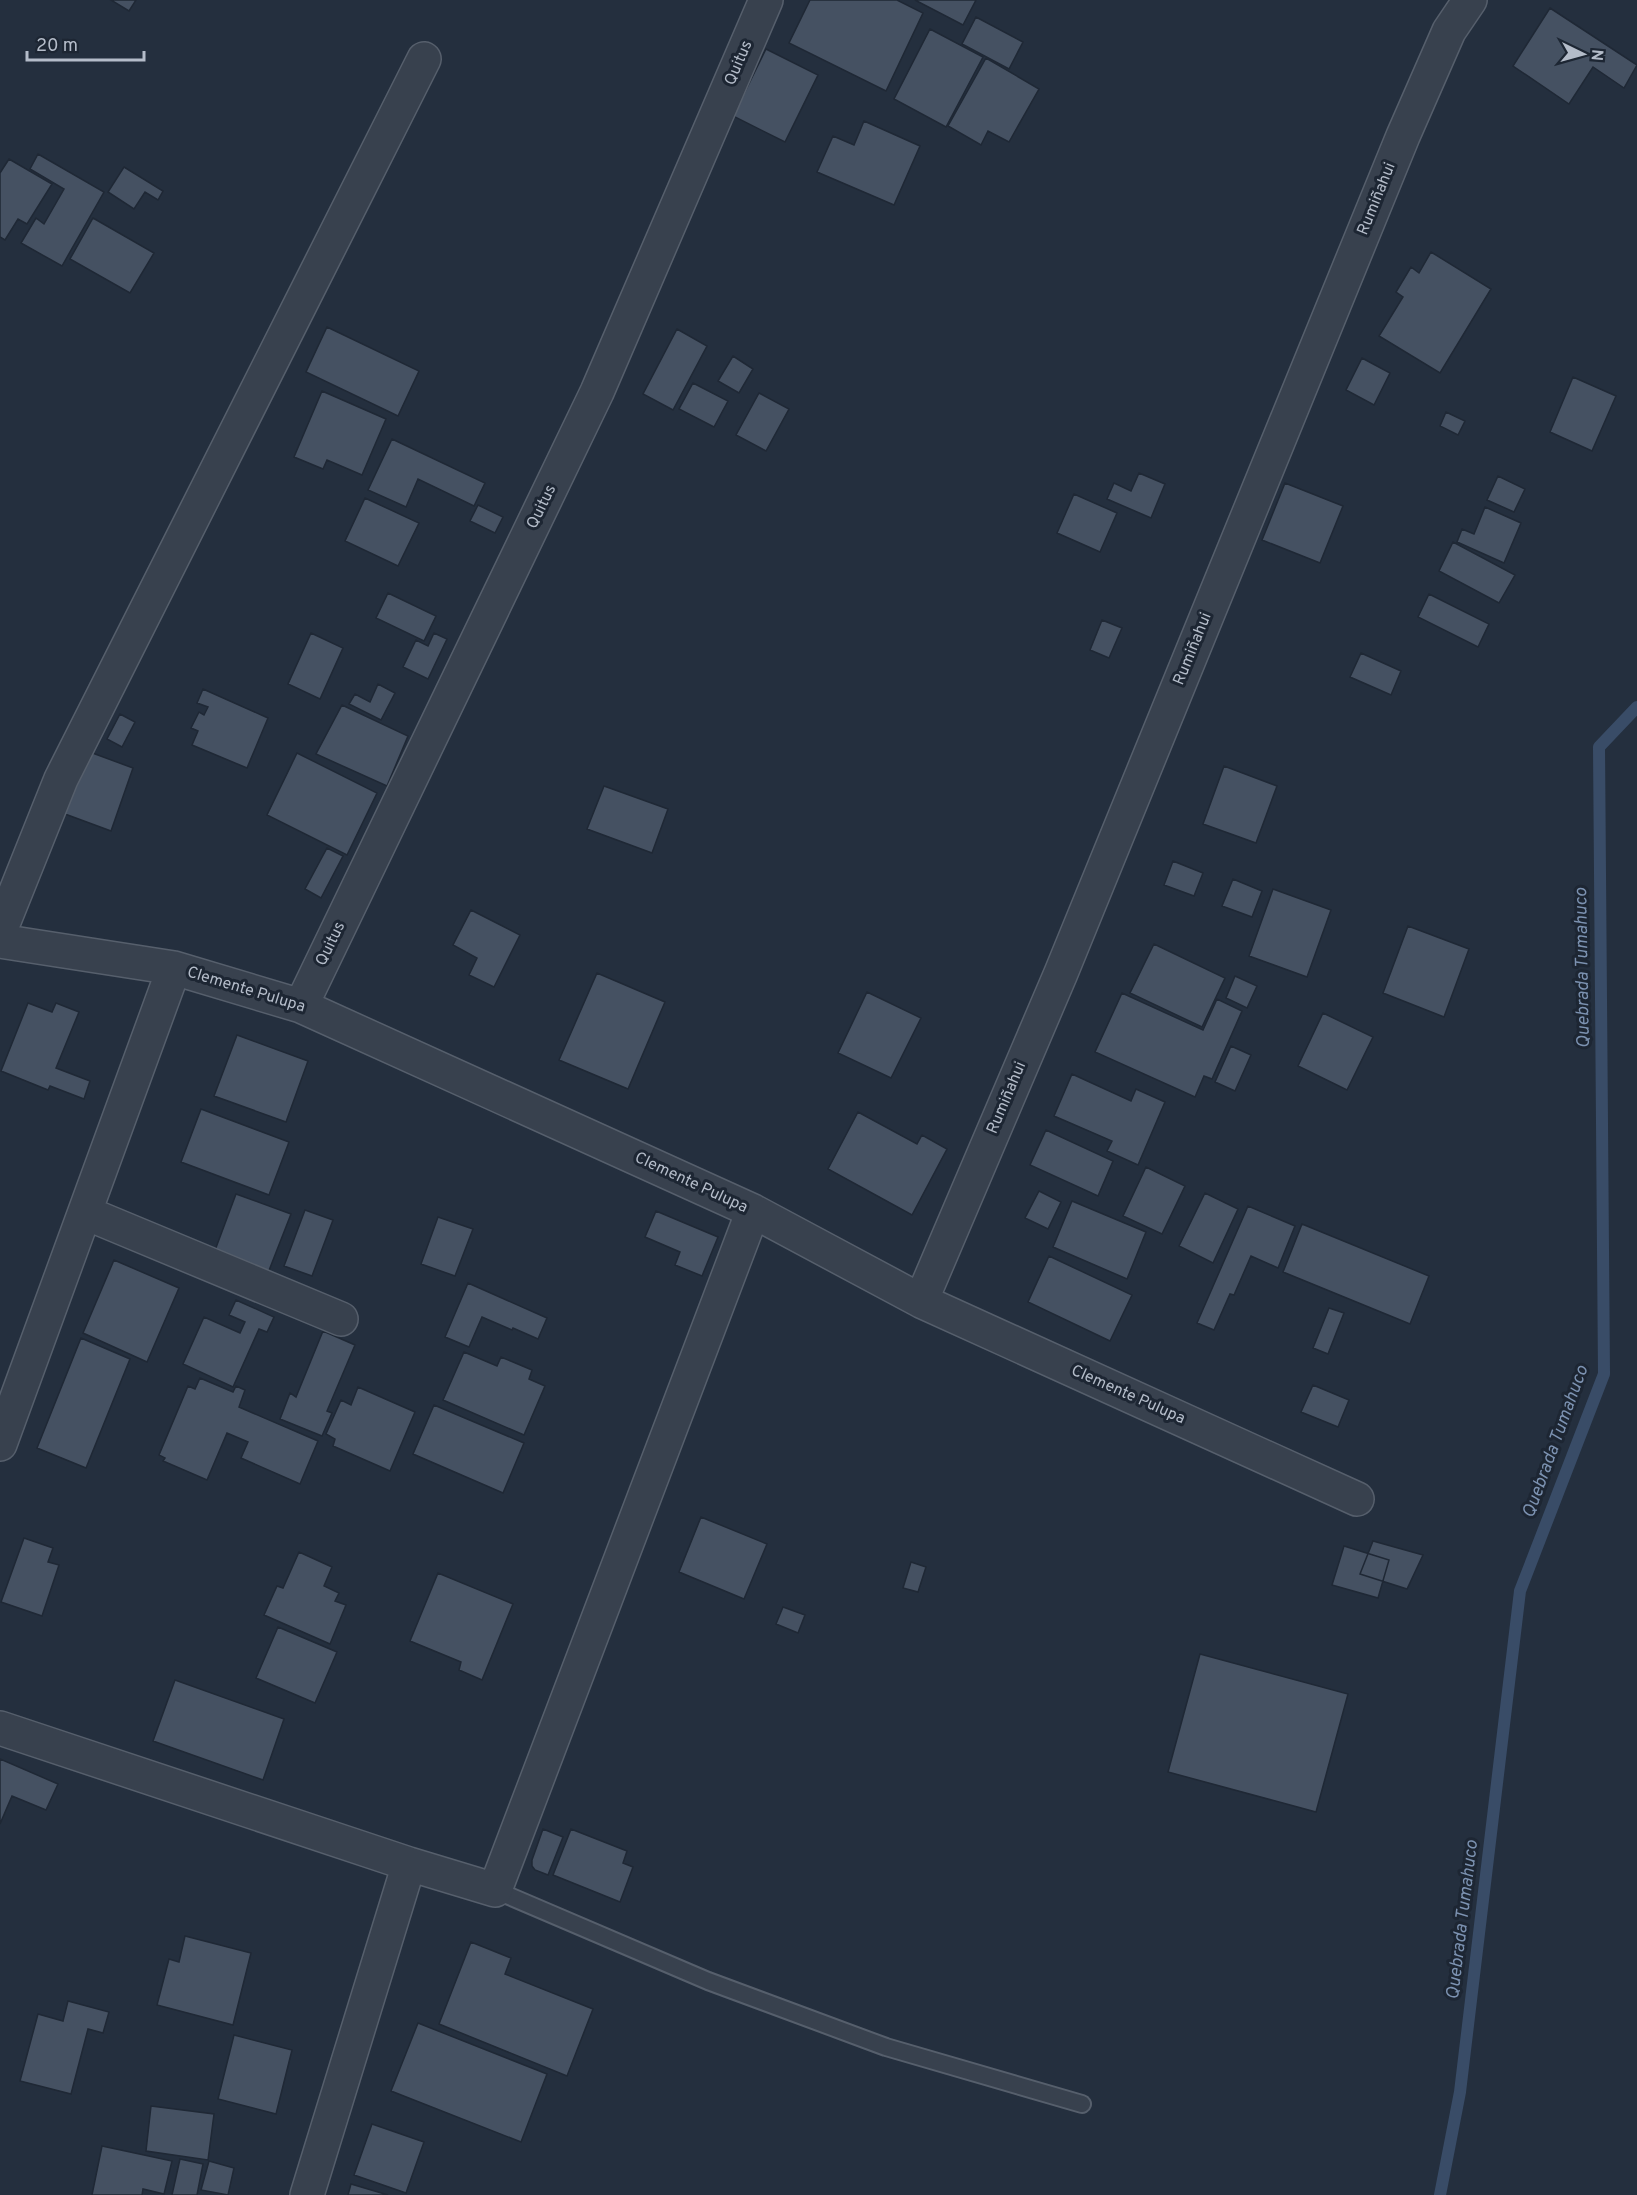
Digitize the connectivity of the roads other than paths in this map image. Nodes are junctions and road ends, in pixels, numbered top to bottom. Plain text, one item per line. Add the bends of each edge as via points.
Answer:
1 (766, 0) edge
2 (1470, 0) edge
3 (424, 59) dead end
4 (0, 931) edge
5 (0, 941) edge
6 (174, 968) junction
7 (301, 1006) junction
8 (753, 1211) junction
9 (86, 1213) junction
10 (921, 1301) junction
11 (341, 1319) dead end
12 (0, 1444) edge
13 (1358, 1498) dead end
14 (0, 1728) edge
15 (409, 1864) junction
16 (495, 1890) junction
17 (1082, 2104) dead end
18 (307, 2195) edge

1 - 7 street, Quitus via 597,392
2 - 10 street, Rumiñahui via 1449,31 1402,136 1061,973
3 - 4 street via 62,779
5 - 6 street, Clemente Pulupa
6 - 7 street, Clemente Pulupa
6 - 9 street
7 - 8 street, Clemente Pulupa
8 - 10 street, Clemente Pulupa
8 - 16 street
9 - 11 street
9 - 12 street
10 - 13 street, Clemente Pulupa
14 - 15 street
15 - 16 street
15 - 18 street
16 - 17 lane via 708,1981 875,2043

